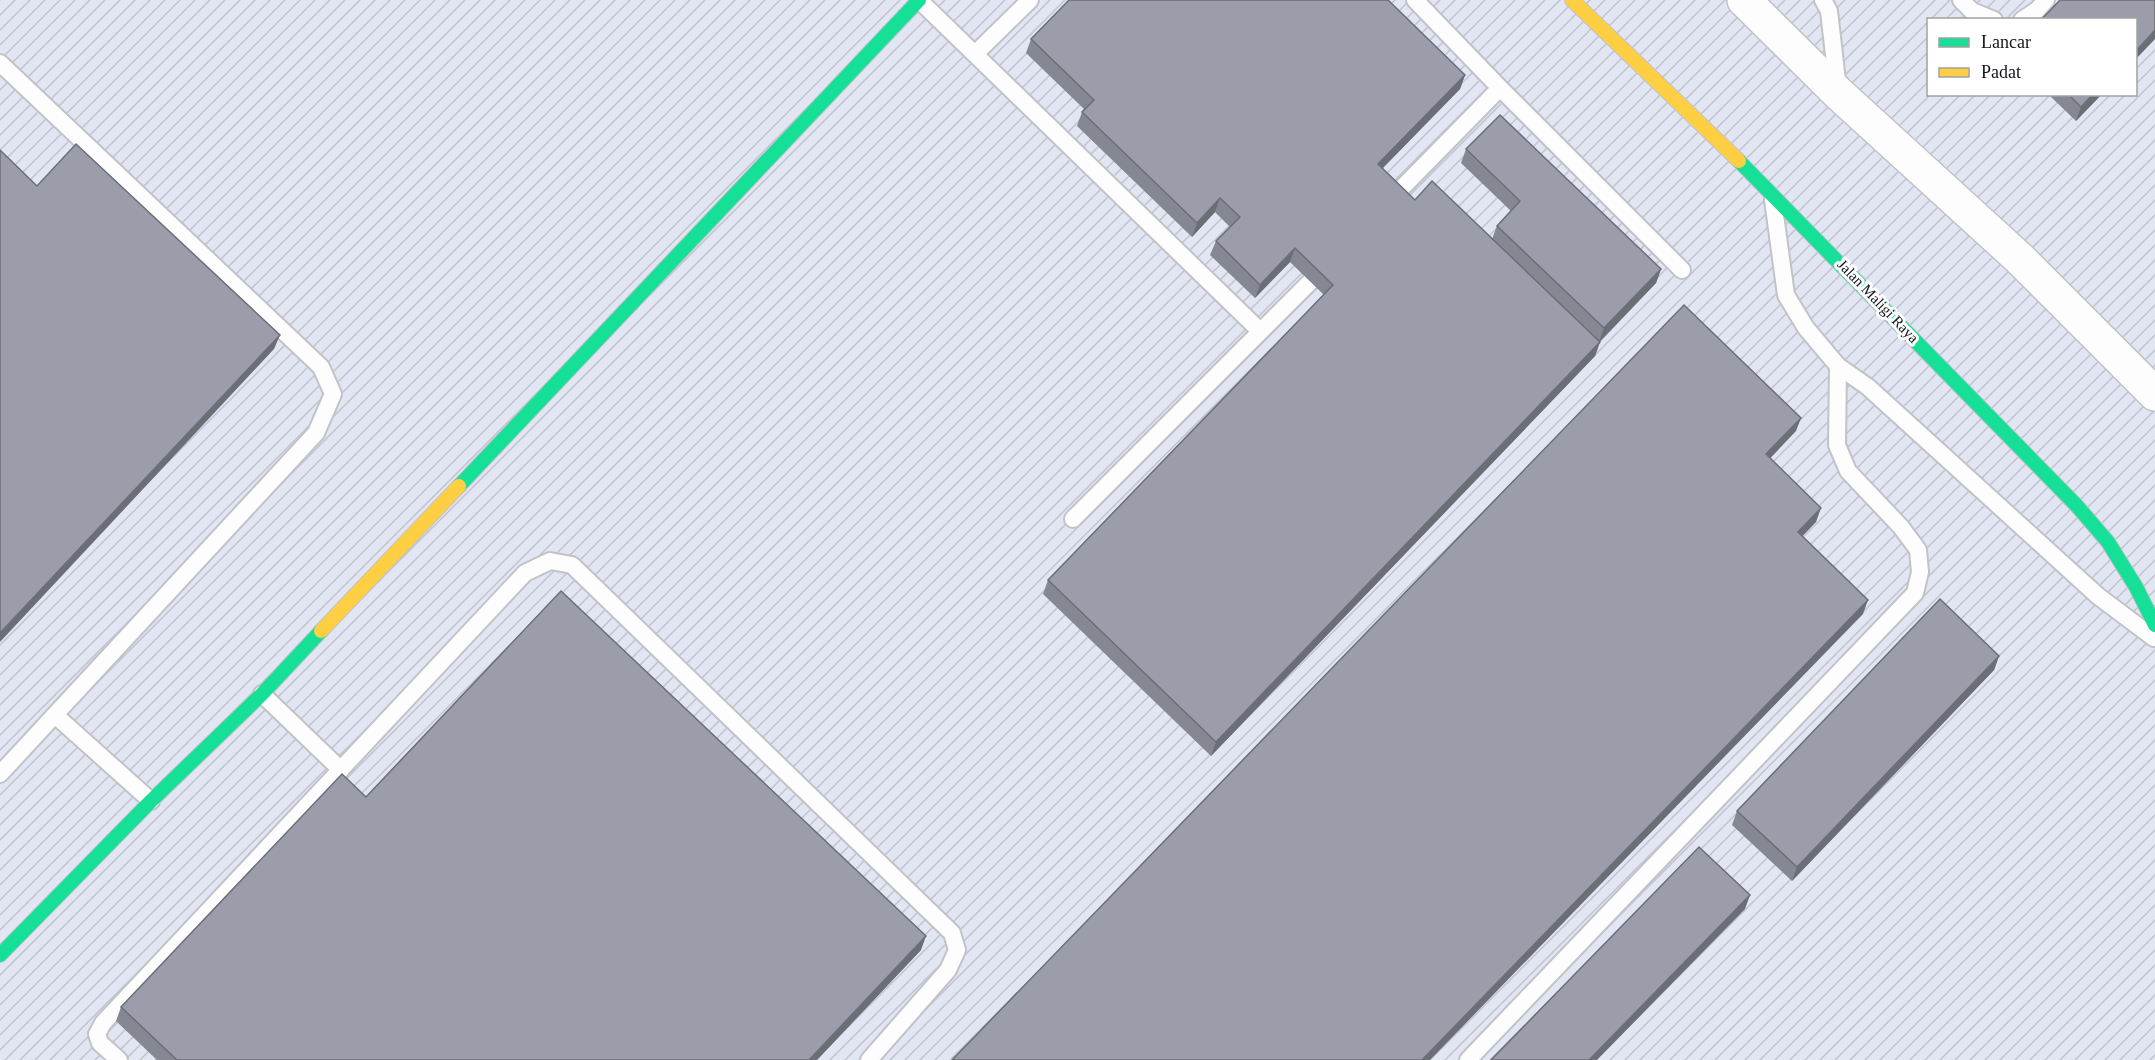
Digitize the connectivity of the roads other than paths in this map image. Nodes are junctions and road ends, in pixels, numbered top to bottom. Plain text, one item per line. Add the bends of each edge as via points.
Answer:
1 (919, 0) edge
2 (1030, 0) edge
3 (1415, 0) edge
4 (1572, 0) edge
5 (1744, 0) edge
6 (1823, 0) edge
7 (1961, 0) edge
8 (2046, 0) edge
9 (1989, 18) edge
10 (2025, 18) edge
11 (975, 54) junction
12 (0, 63) edge
13 (1500, 88) junction
14 (1839, 93) junction
15 (1773, 194) junction
16 (1393, 197) edge
17 (1682, 270) dead end
18 (1310, 282) edge
19 (1260, 331) junction
20 (1838, 366) junction
21 (2155, 394) edge
22 (1073, 519) dead end
23 (2155, 626) edge
24 (2155, 638) edge
25 (261, 694) junction
26 (55, 715) junction
27 (341, 770) junction
28 (0, 774) edge
29 (151, 801) junction
30 (0, 955) edge
31 (119, 1060) edge
32 (869, 1060) edge
33 (1468, 1060) edge

1 - 11 lane
1 - 25 street
2 - 11 lane
3 - 13 lane
4 - 15 street, Jalan Maligi Raya
5 - 14 street
6 - 14 lane via 1829,11
7 - 9 lane via 1972,11
8 - 10 lane
11 - 19 lane
12 - 26 lane via 321,368 333,394 316,433
13 - 16 lane
13 - 17 lane
14 - 21 street via 2020,259
15 - 20 lane via 1786,295 1806,328
15 - 23 street, Jalan Maligi Raya via 2077,506 2108,542
18 - 19 lane
19 - 22 lane
20 - 24 lane via 1868,387 2098,596
20 - 33 lane via 1837,445 1848,471 1918,550 1920,572 1915,593
25 - 27 lane
25 - 29 street
26 - 28 lane
26 - 29 lane
27 - 31 lane via 103,1023 97,1034 100,1043
27 - 32 lane via 525,573 550,561 572,565 952,933 957,950 948,970
29 - 30 street

